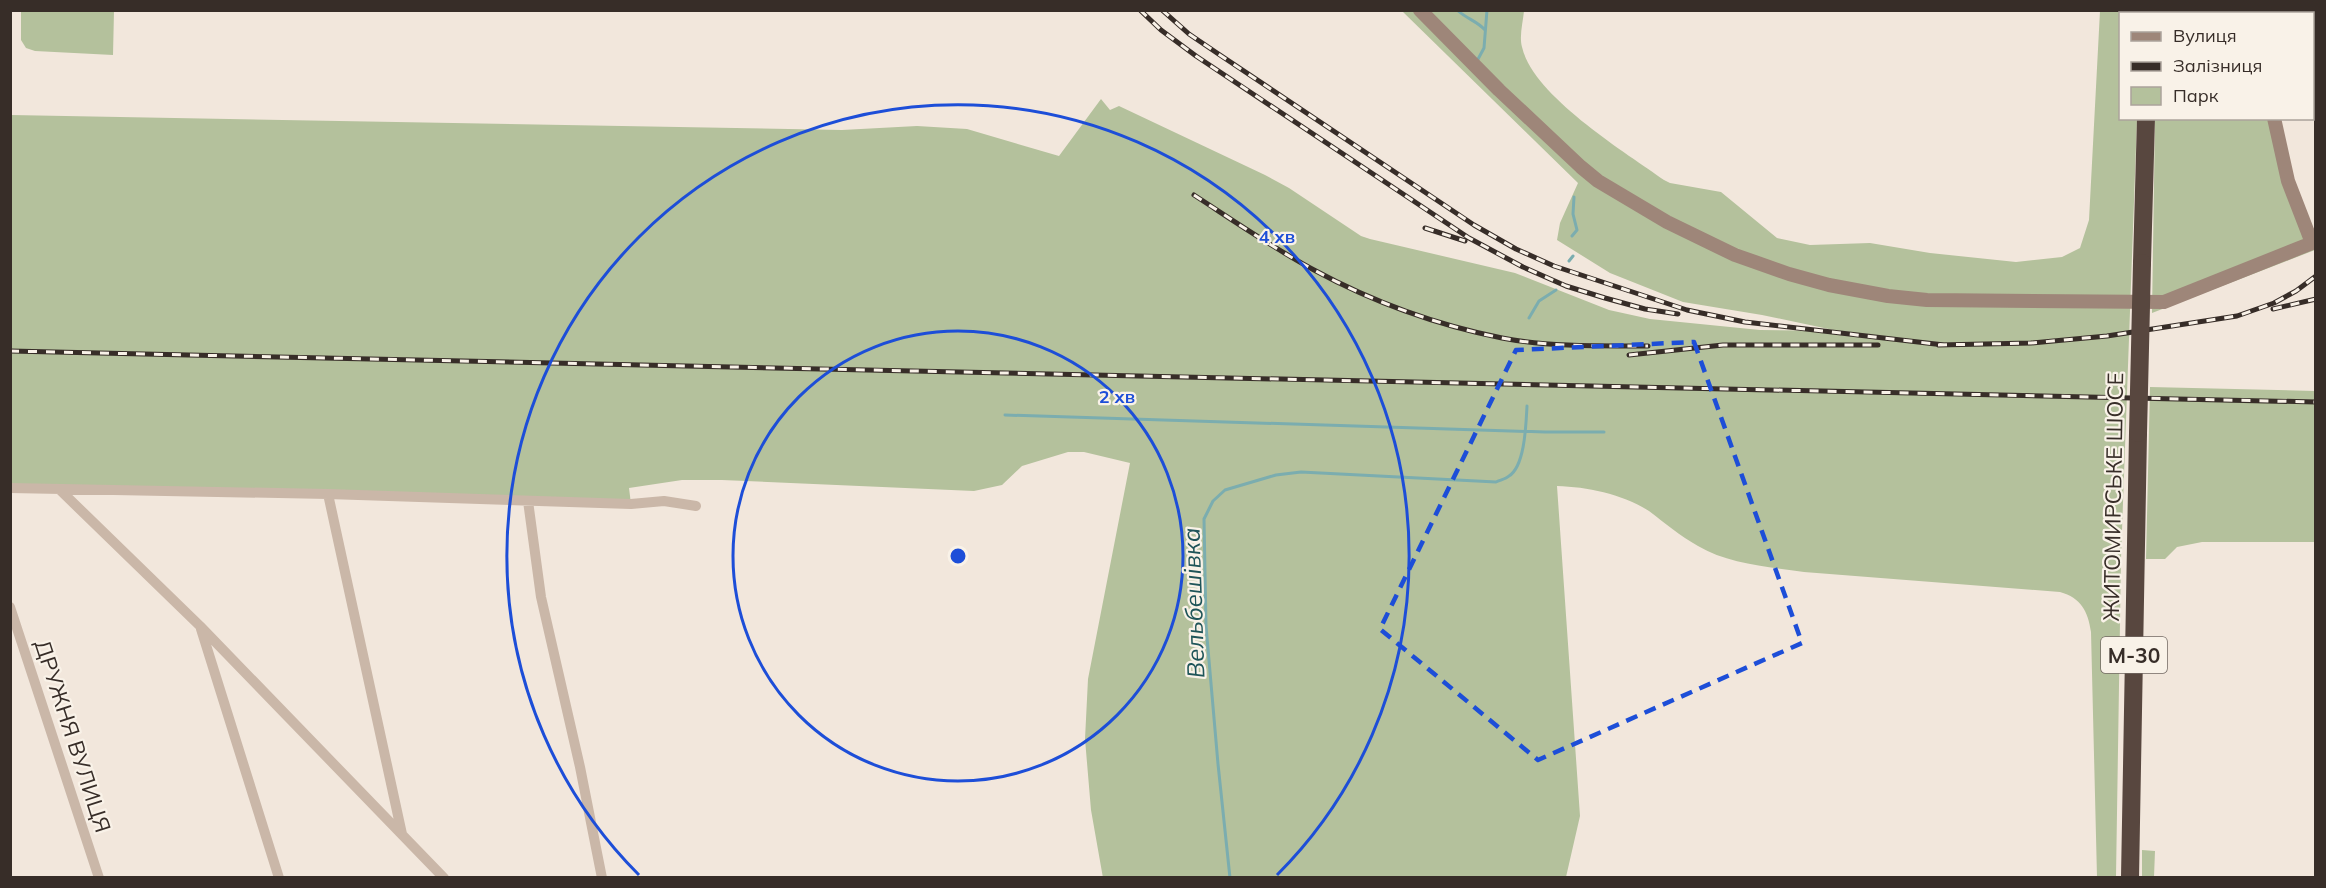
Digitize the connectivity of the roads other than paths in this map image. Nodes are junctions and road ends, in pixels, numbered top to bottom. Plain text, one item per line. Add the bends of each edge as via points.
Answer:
1 (1420, 10) edge
2 (2146, 120) edge
3 (2274, 120) edge
4 (2314, 242) edge
5 (10, 488) edge
6 (59, 489) junction
7 (328, 494) junction
8 (528, 501) junction
9 (696, 506) dead end
10 (10, 608) edge
11 (200, 626) junction
12 (402, 835) junction
13 (99, 878) edge
14 (279, 878) edge
15 (444, 878) edge
16 (603, 878) edge
17 (2130, 878) edge

1 - 4 street via 1598,181 1667,222 1735,255 1829,285 1928,300 2164,302
2 - 17 highway, ЖИТОМИРСЬКЕ ШОСЕ / М-30, bridge
3 - 4 street via 2288,181
5 - 6 street
6 - 7 street
6 - 11 street
7 - 8 street
7 - 12 street
8 - 9 street via 664,501
8 - 16 street via 541,597
10 - 13 street, ДРУЖНЯ ВУЛИЦЯ
11 - 12 street
11 - 14 street
12 - 15 street

